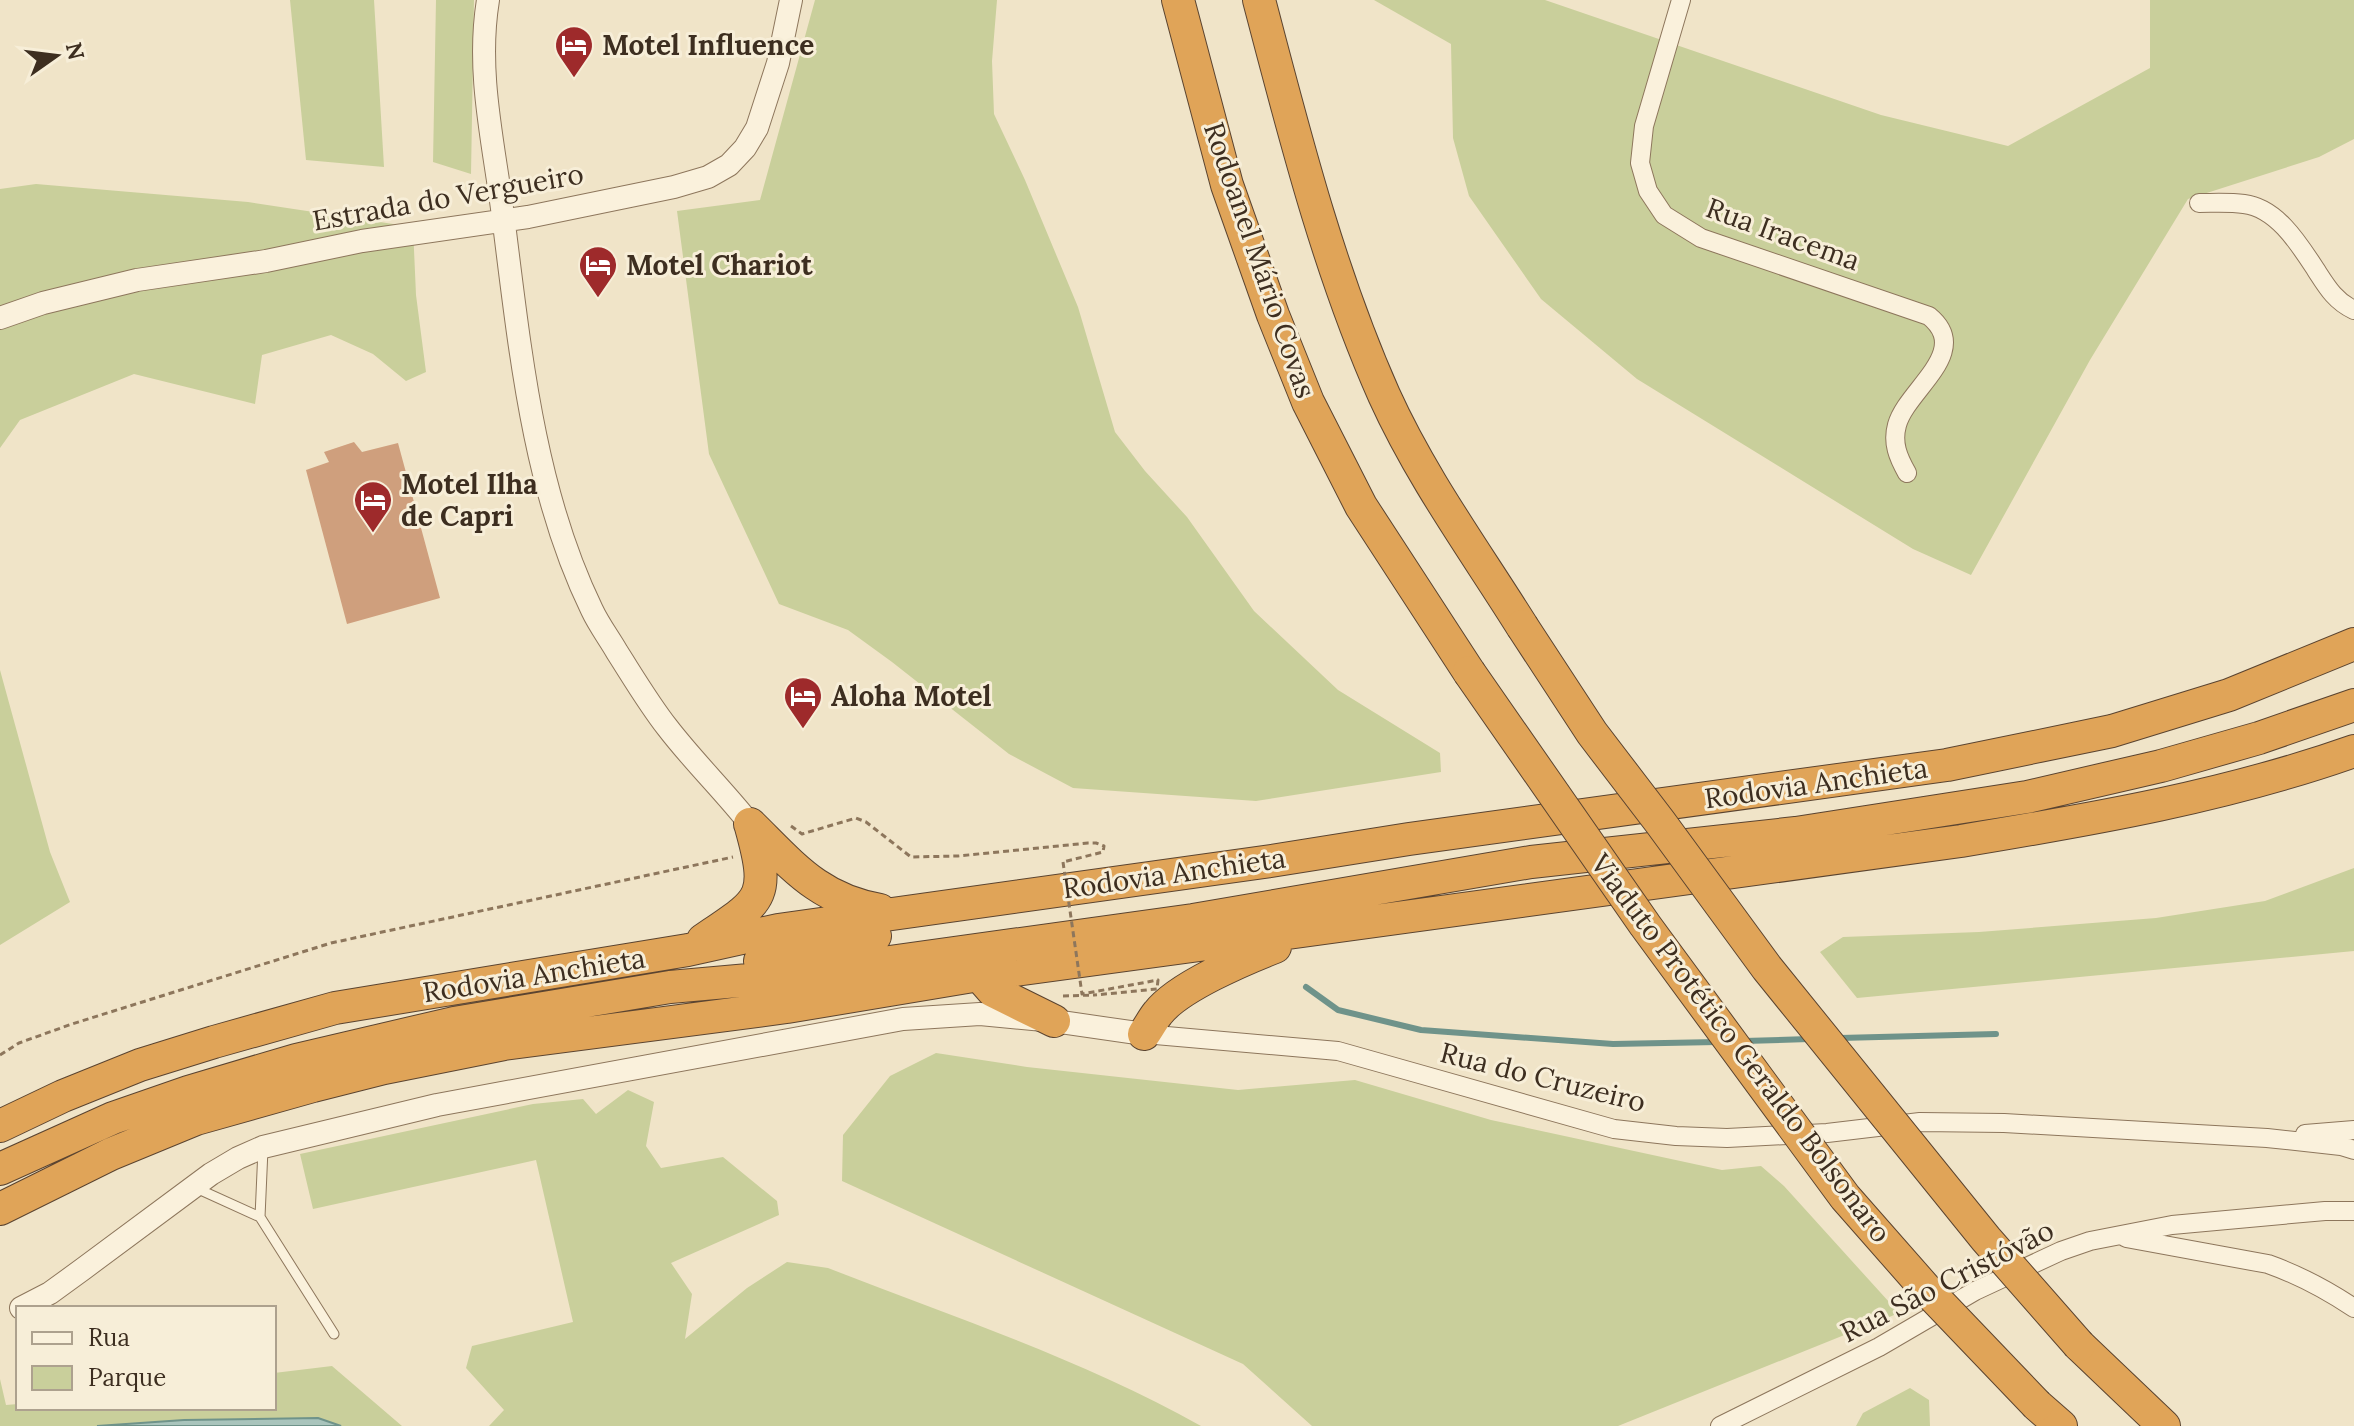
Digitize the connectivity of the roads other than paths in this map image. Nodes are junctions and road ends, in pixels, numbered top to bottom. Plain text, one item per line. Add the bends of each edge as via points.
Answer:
1 (488, 0) edge
2 (791, 0) edge
3 (1178, 0) edge
4 (1259, 0) edge
5 (1681, 0) edge
6 (2199, 203) dead end
7 (503, 219) junction
8 (2354, 310) edge
9 (0, 318) edge
10 (1907, 473) dead end
11 (2354, 644) edge
12 (1469, 672) joint
13 (2354, 705) edge
14 (2354, 751) edge
15 (750, 824) junction
16 (1004, 898) junction
17 (899, 914) junction
18 (1342, 926) junction
19 (688, 950) junction
20 (670, 987) junction
21 (984, 993) junction
22 (1054, 1021) joint
23 (1144, 1034) junction
24 (63, 1096) junction
25 (0, 1106) edge
26 (0, 1126) edge
27 (2354, 1130) edge
28 (2267, 1138) junction
29 (263, 1147) junction
30 (2354, 1150) edge
31 (0, 1169) edge
32 (193, 1187) junction
33 (0, 1209) edge
34 (2354, 1211) edge
35 (260, 1217) junction
36 (2112, 1236) junction
37 (26, 1306) edge
38 (2354, 1308) edge
39 (334, 1334) dead end
40 (2049, 1416) edge
41 (1720, 1426) edge
42 (2164, 1426) edge

1 - 7 street via 485,89
2 - 7 street, Estrada do Vergueiro via 757,128 729,165 674,187
3 - 12 highway, Rodoanel Mário Covas via 1227,185 1308,402 1361,506
4 - 42 highway, bridge via 1315,206 1385,396 1426,474 1522,626 1592,733 1767,968 1986,1239 2079,1345
5 - 10 street, Rua Iracema via 1644,126 1640,163 1648,191 1664,215 1701,238 1929,316 1939,325 1943,354 1897,422 1894,441
6 - 8 street via 2246,204 2271,214 2300,245 2332,294
7 - 9 street, Estrada do Vergueiro via 137,280
7 - 15 street via 540,458 563,541 593,612 629,672 666,726
11 - 16 highway, Rodovia Anchieta via 2229,695 2112,731 1947,765
12 - 40 highway, Viaduto Protético Geraldo Bolsonaro, bridge via 1645,925 1845,1197
13 - 20 highway, Rodovia Anchieta via 2175,762 2013,799 1796,833 1531,862 1193,920 929,957
14 - 18 highway via 2250,783 2103,817
15 - 17 highway via 824,891
15 - 19 highway via 763,875 757,895 749,908
16 - 17 highway, Rodovia Anchieta
16 - 20 highway via 935,923 709,972
17 - 19 highway, Rodovia Anchieta via 778,930
18 - 21 highway
18 - 23 highway via 1273,948 1195,985 1159,1010
19 - 24 highway, Rodovia Anchieta via 335,1008 155,1060
20 - 31 highway, Rodovia Anchieta via 454,1023 296,1060 113,1118
21 - 22 highway
21 - 29 street via 903,1019 437,1105
21 - 33 highway via 787,1007 504,1044 384,1068 196,1119
22 - 23 street
23 - 28 street, Rua do Cruzeiro via 1338,1051 1614,1129 1676,1136 1827,1133 1920,1122
24 - 25 highway
24 - 26 highway, Rodovia Anchieta
27 - 28 street, Rua do Cruzeiro
28 - 30 street, Rua do Cruzeiro
29 - 32 street
29 - 35 lane
32 - 35 lane
32 - 37 street
34 - 36 street, Rua São Cristóvão via 2172,1225
35 - 39 lane
36 - 38 street via 2268,1264
36 - 41 street, Rua São Cristóvão via 2061,1251 1975,1291 1879,1347

